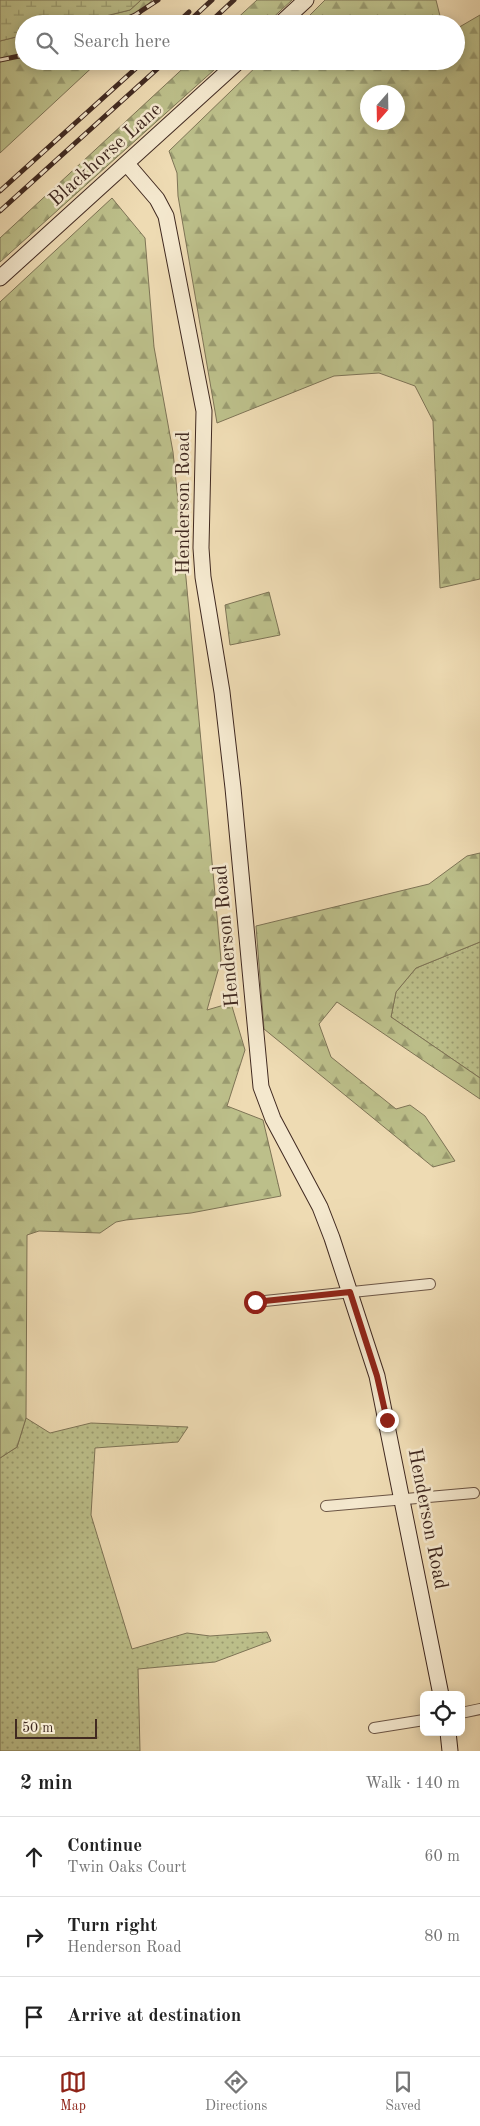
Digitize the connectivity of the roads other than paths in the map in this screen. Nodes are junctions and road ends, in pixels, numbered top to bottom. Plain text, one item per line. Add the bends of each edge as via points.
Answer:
1 (306, 0) edge
2 (290, 15) edge
3 (229, 70) edge
4 (127, 164) junction
5 (0, 278) edge
6 (430, 1284) dead end
7 (350, 1292) junction
8 (255, 1302) dead end
9 (474, 1493) dead end
10 (403, 1500) junction
11 (326, 1506) dead end
12 (440, 1691) edge
13 (480, 1709) edge
14 (465, 1712) edge
15 (420, 1721) edge
16 (374, 1728) dead end
17 (448, 1736) edge
18 (450, 1751) edge

1 - 2 street
3 - 4 street, Blackhorse Lane
4 - 5 street, Blackhorse Lane
4 - 7 street, Henderson Road via 157,199 166,216 204,411 203,577 222,692 233,788 261,1087 273,1119 320,1207
6 - 7 street
7 - 8 street
7 - 10 street, Henderson Road via 377,1376
9 - 10 street
10 - 11 street
10 - 12 street, Henderson Road
13 - 14 street
15 - 16 street
17 - 18 street

